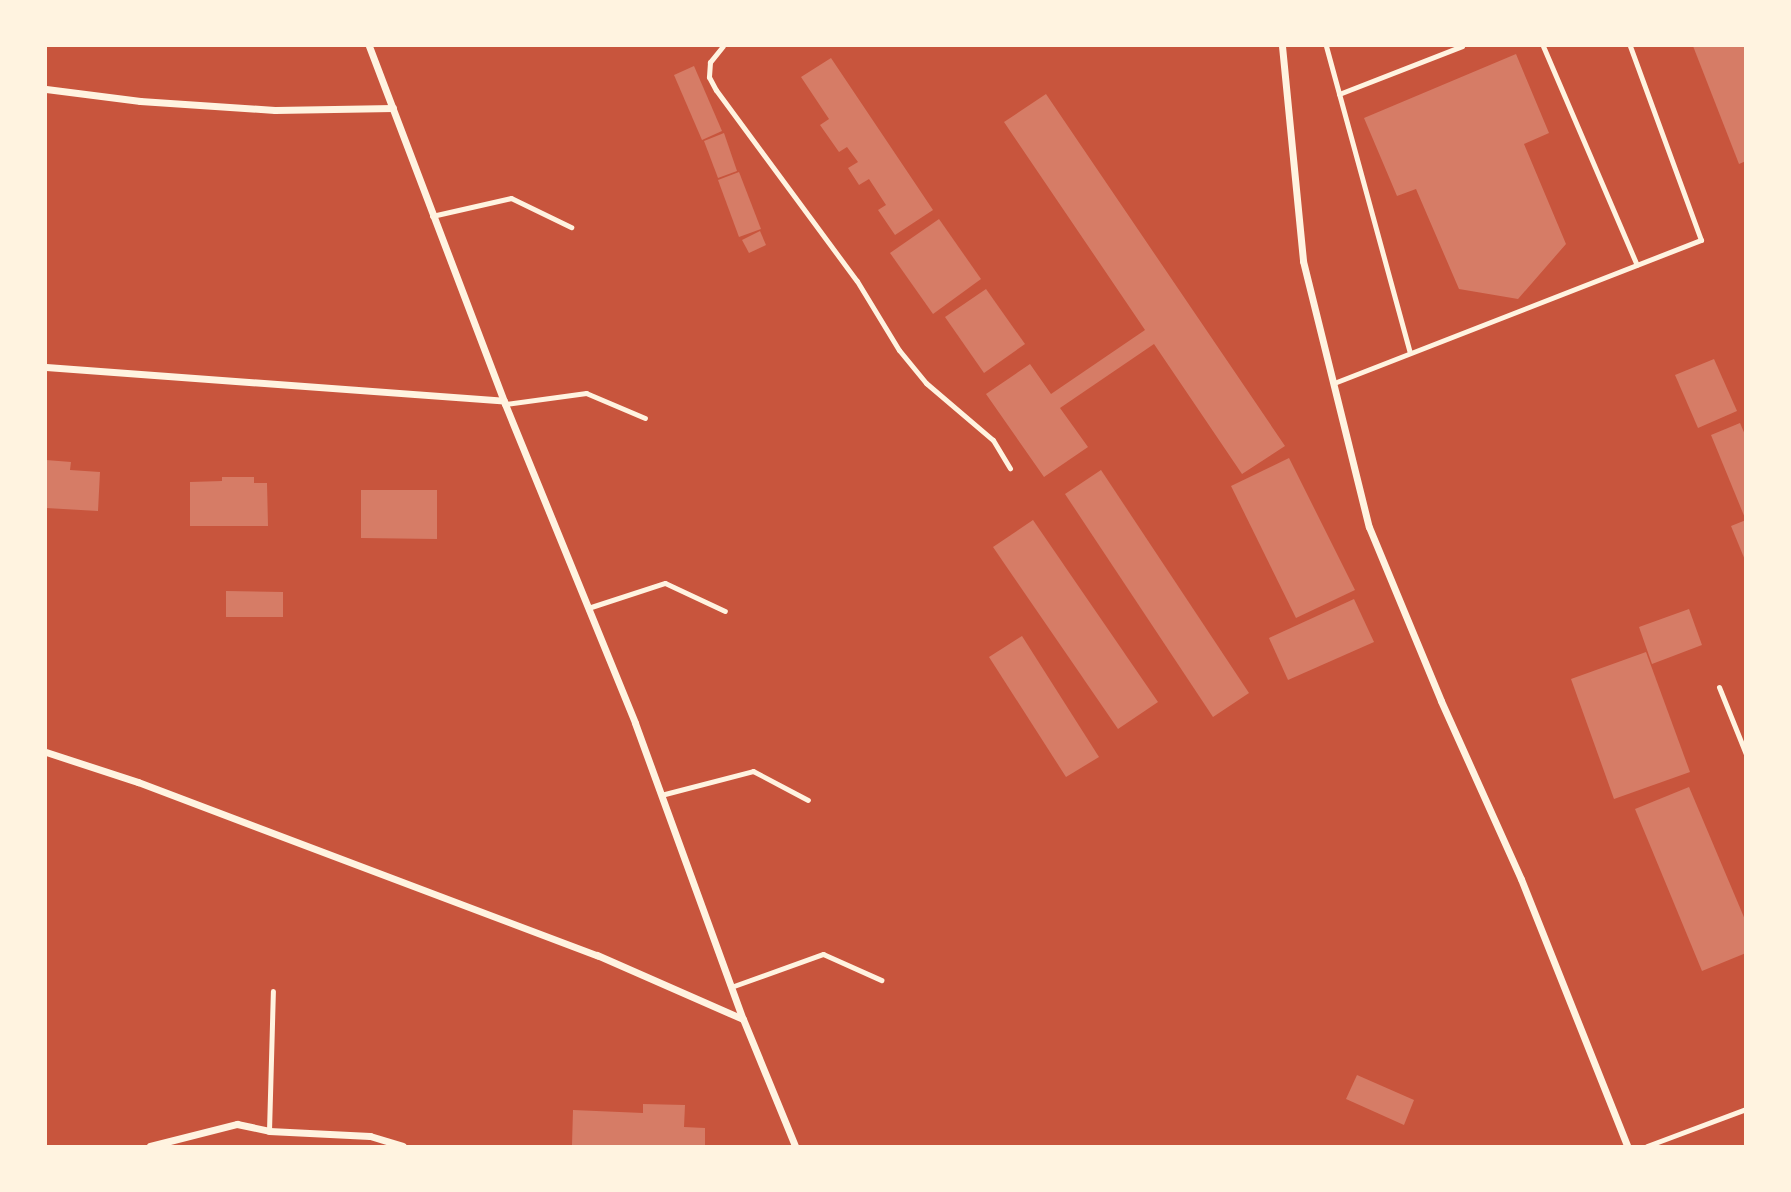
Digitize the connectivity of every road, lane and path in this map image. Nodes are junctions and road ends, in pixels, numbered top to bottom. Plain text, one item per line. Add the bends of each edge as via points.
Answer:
1 (369, 46) edge
2 (723, 46) edge
3 (1282, 46) edge
4 (1326, 46) edge
5 (1462, 46) edge
6 (1543, 46) edge
7 (1630, 46) edge
8 (46, 89) edge
9 (1339, 94) junction
10 (393, 108) junction
11 (432, 216) junction
12 (570, 227) dead end
13 (1637, 265) junction
14 (1410, 354) junction
15 (46, 367) edge
16 (1334, 383) junction
17 (505, 402) junction
18 (645, 418) dead end
19 (1010, 468) dead end
20 (588, 608) junction
21 (725, 611) dead end
22 (1719, 687) dead end
23 (46, 752) edge
24 (1745, 754) edge
25 (661, 795) junction
26 (808, 800) dead end
27 (881, 980) dead end
28 (731, 986) junction
29 (273, 991) dead end
30 (743, 1019) junction
31 (1745, 1109) edge
32 (269, 1131) junction
33 (150, 1146) edge
34 (402, 1146) edge
35 (795, 1146) edge
36 (1627, 1146) edge
37 (1647, 1146) edge

1 - 10 street
2 - 19 lane via 710,62 709,77 716,90 857,281 899,350 926,383 993,440
3 - 16 street via 1303,261
4 - 9 lane
5 - 9 lane
6 - 13 lane
7 - 13 lane via 1702,240
8 - 10 street via 275,110
9 - 14 lane
10 - 11 street
11 - 12 lane via 511,198
11 - 17 street
13 - 14 lane
14 - 16 lane
15 - 17 street
16 - 36 street via 1370,527 1526,892
17 - 18 lane via 586,393
17 - 20 street
20 - 21 lane via 665,583
20 - 25 street
22 - 24 lane
23 - 30 street via 138,782 584,950
25 - 26 lane via 753,771
25 - 28 street
27 - 28 lane via 823,954
28 - 30 street
29 - 32 lane
30 - 35 street
31 - 37 lane
32 - 33 street via 237,1124
32 - 34 street via 370,1136

